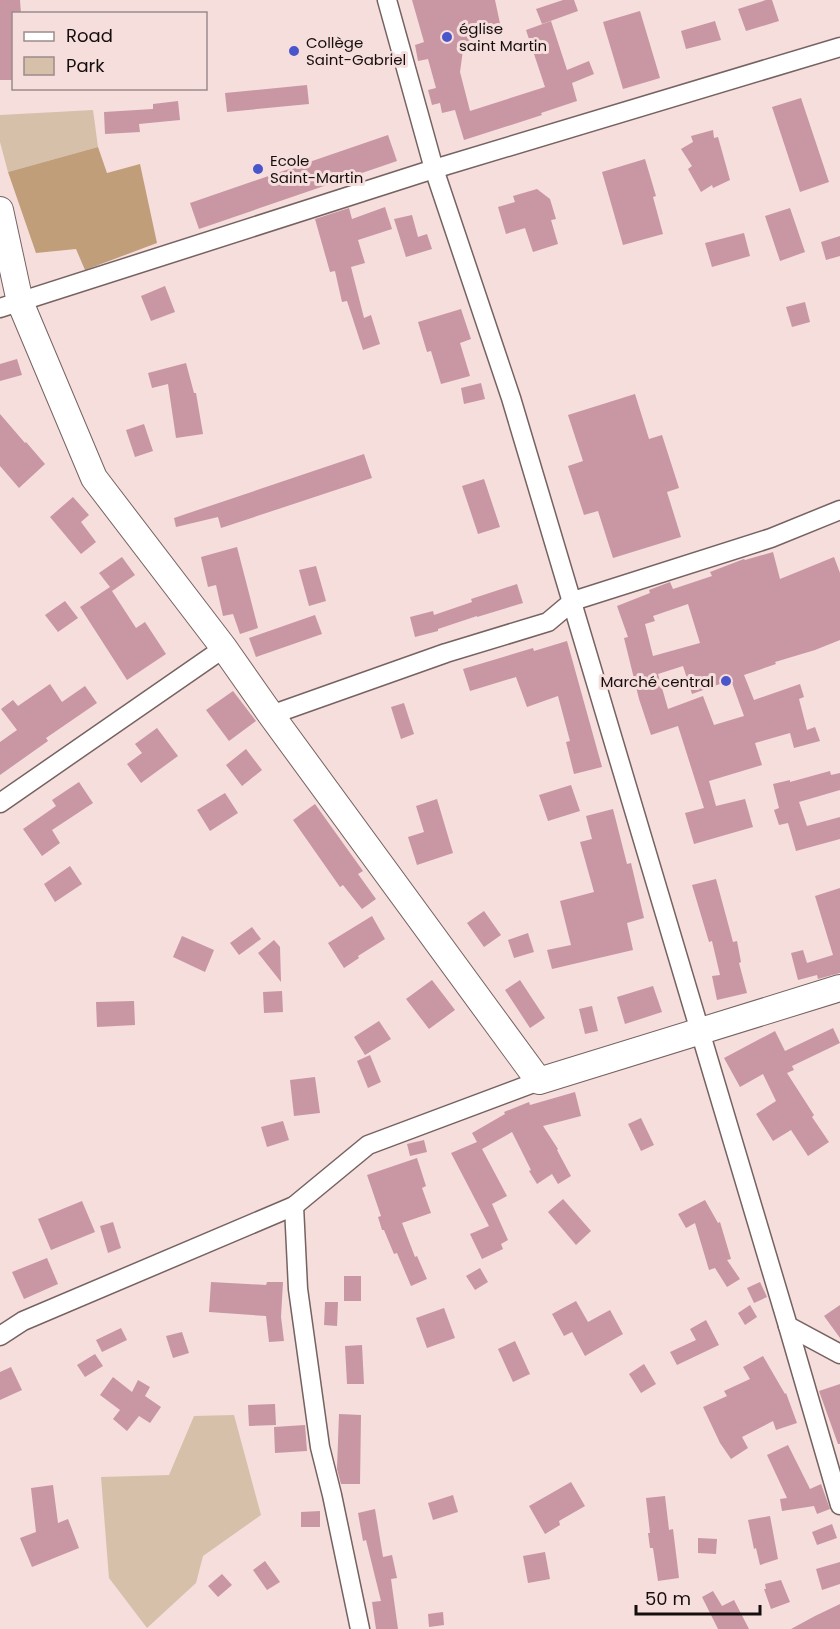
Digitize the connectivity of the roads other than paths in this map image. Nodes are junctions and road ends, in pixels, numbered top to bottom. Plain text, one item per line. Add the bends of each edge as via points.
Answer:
1 (387, 0) edge
2 (840, 47) edge
3 (434, 169) junction
4 (0, 210) edge
5 (10, 305) edge
6 (840, 510) edge
7 (573, 601) junction
8 (224, 648) junction
9 (271, 715) junction
10 (0, 803) edge
11 (840, 988) edge
12 (701, 1031) junction
13 (539, 1081) junction
14 (294, 1206) junction
15 (788, 1326) junction
16 (0, 1336) edge
17 (840, 1354) edge
18 (840, 1505) edge
19 (360, 1629) edge

1 - 3 street
2 - 3 street
3 - 5 street
3 - 7 street via 511,398
4 - 5 street
5 - 8 street via 94,478
6 - 7 street via 771,538
7 - 9 street via 548,622 446,653
7 - 12 street
8 - 9 street
8 - 10 street
9 - 13 street
11 - 12 street
12 - 13 street
12 - 15 street
13 - 14 street via 368,1145
14 - 16 street via 23,1321
14 - 19 street via 298,1289 320,1447
15 - 17 street
15 - 18 street

